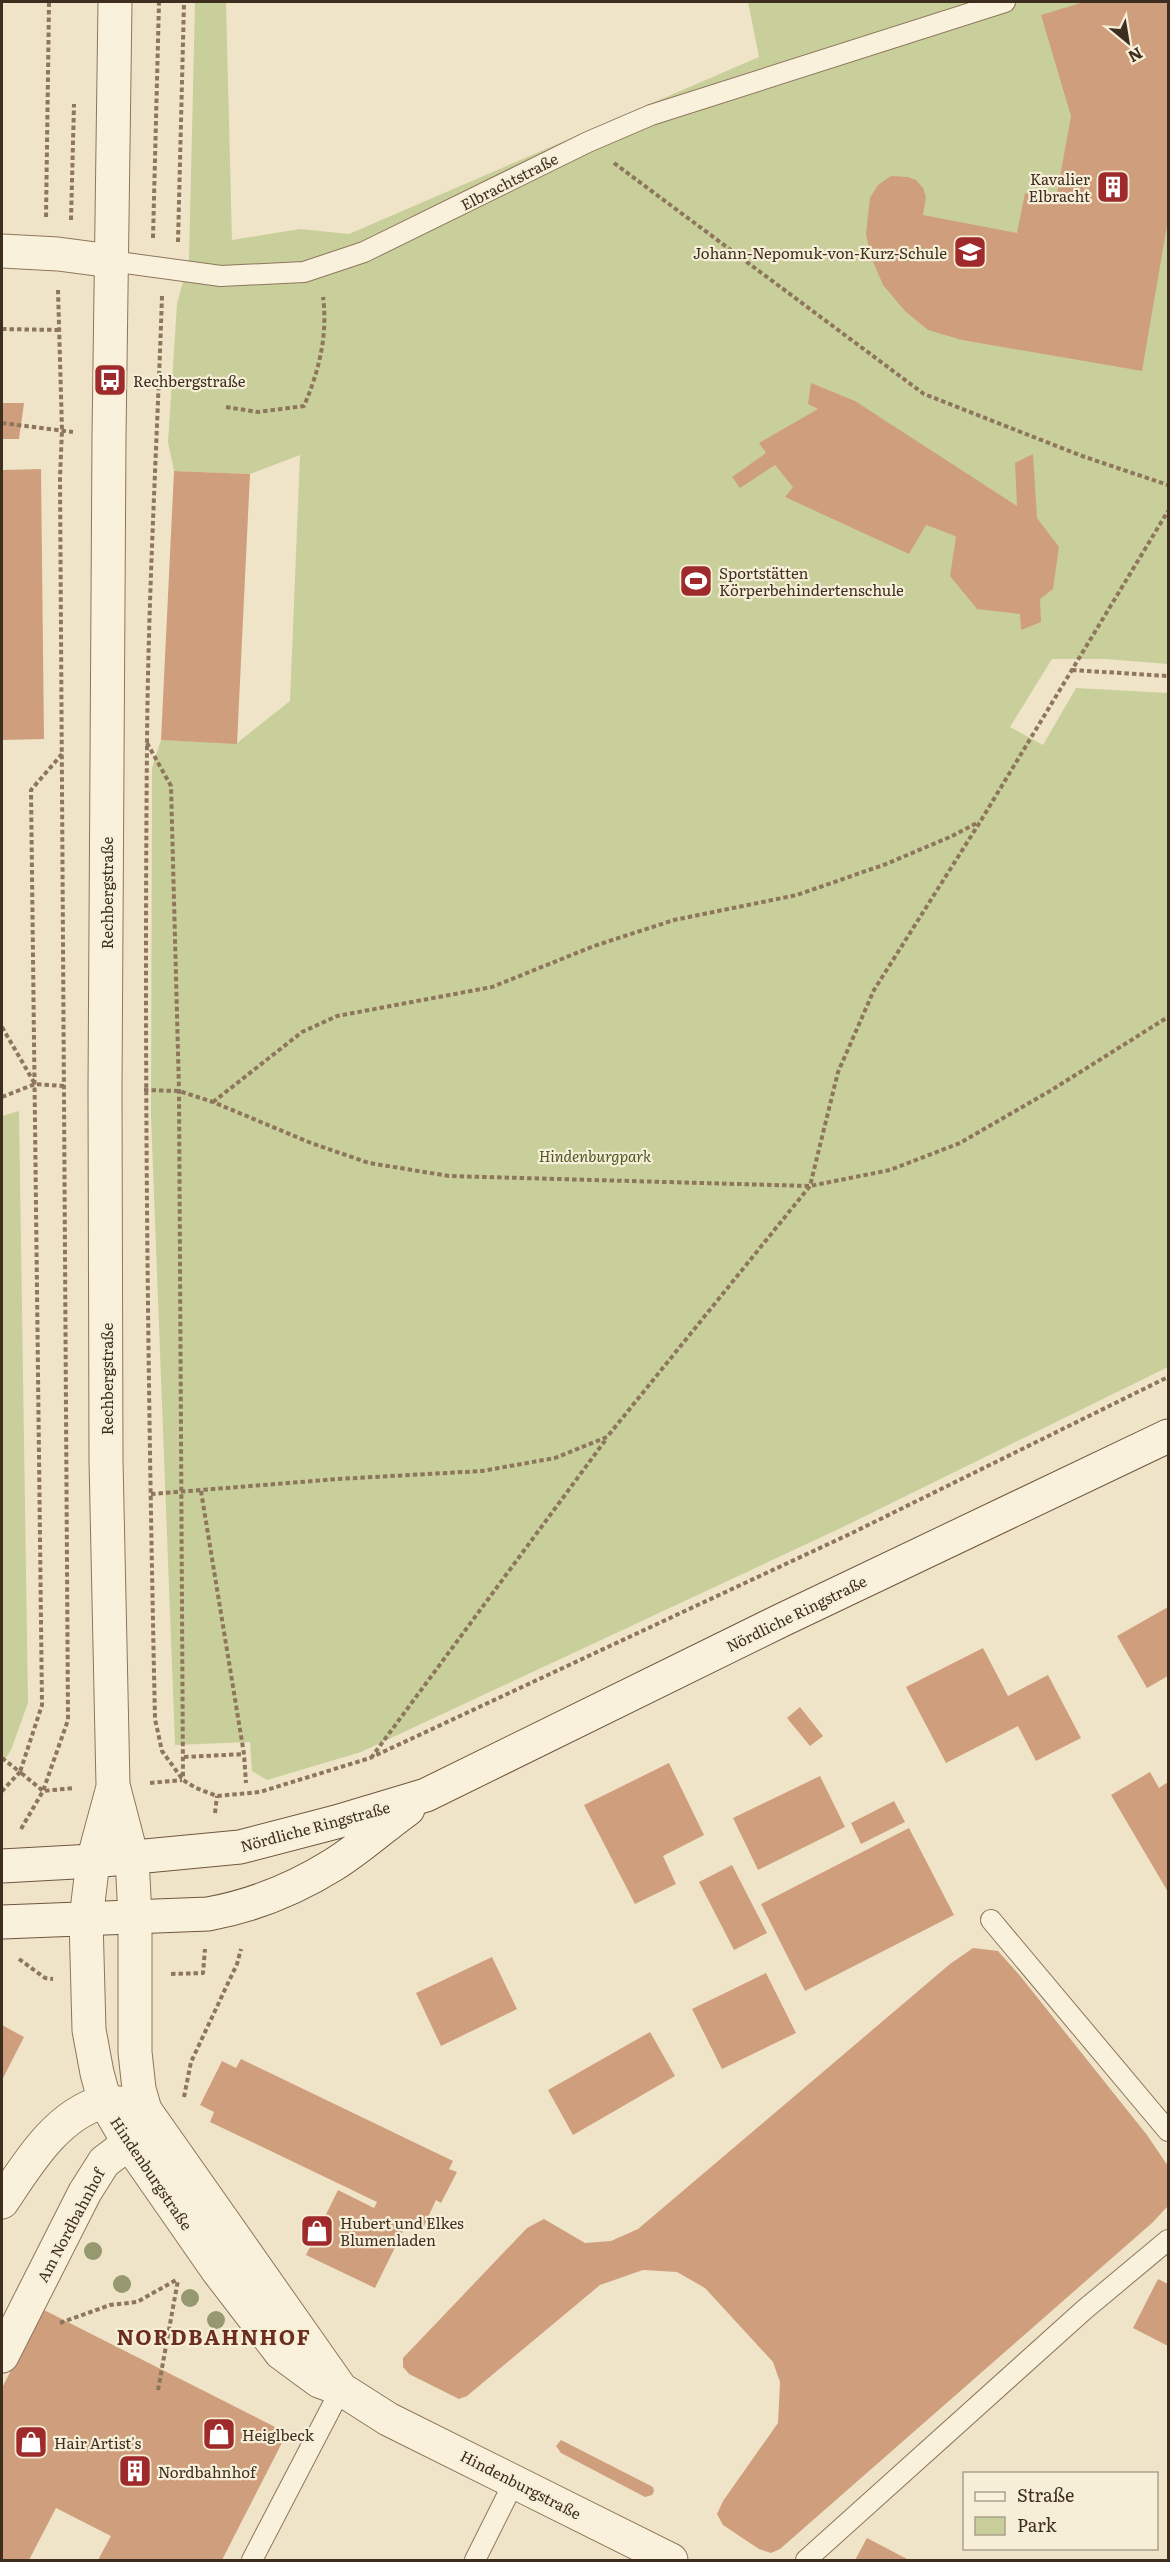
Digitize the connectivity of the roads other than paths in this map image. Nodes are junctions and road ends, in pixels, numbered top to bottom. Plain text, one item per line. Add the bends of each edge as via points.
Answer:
1 (115, 2) edge
2 (1005, 2) edge
3 (2, 251) edge
4 (111, 261) junction
5 (1168, 1436) edge
6 (114, 1785) junction
7 (426, 1795) junction
8 (132, 1858) junction
9 (93, 1862) junction
10 (2, 1866) edge
11 (135, 1917) junction
12 (86, 1919) junction
13 (991, 1920) dead end
14 (2, 1922) edge
15 (105, 2102) junction
16 (145, 2110) junction
17 (1168, 2131) edge
18 (129, 2143) junction
19 (2, 2202) edge
20 (1168, 2240) edge
21 (2, 2356) edge
22 (341, 2389) junction
23 (515, 2480) junction
24 (252, 2560) edge
25 (475, 2560) edge
26 (671, 2560) edge
27 (806, 2560) edge

1 - 4 street, Rechbergstraße
2 - 4 lane, Elbrachtstraße via 651,115 364,252 304,272 221,276
3 - 4 street, Elbrachtstraße
4 - 6 street, Rechbergstraße via 105,1089 106,1449
5 - 7 street, Nördliche Ringstraße
6 - 8 street, Rechbergstraße
6 - 9 street, Rechbergstraße
7 - 8 street, Nördliche Ringstraße via 240,1847
7 - 11 street, Nördliche Ringstraße via 334,1865 284,1891 225,1911
8 - 9 street, Nördliche Ringstraße
8 - 11 street, Hindenburgstraße
9 - 10 street, Nördliche Ringstraße
9 - 12 street, Hindenburgstraße
11 - 12 street, Nördliche Ringstraße
11 - 16 street, Hindenburgstraße via 135,2052
12 - 14 street, Nördliche Ringstraße
12 - 15 street, Hindenburgstraße via 89,2030
13 - 17 lane
15 - 16 street
15 - 18 street, Hindenburgstraße
15 - 19 street via 69,2120 48,2139
16 - 18 street, Am Nordbahnhof
16 - 22 street, Hindenburgstraße
18 - 21 street, Am Nordbahnhof via 104,2162 94,2176
18 - 22 street, Hindenburgstraße via 267,2337 299,2368
20 - 27 lane via 1084,2310
22 - 23 street, Hindenburgstraße via 388,2419
22 - 24 lane
23 - 25 lane
23 - 26 street, Hindenburgstraße

